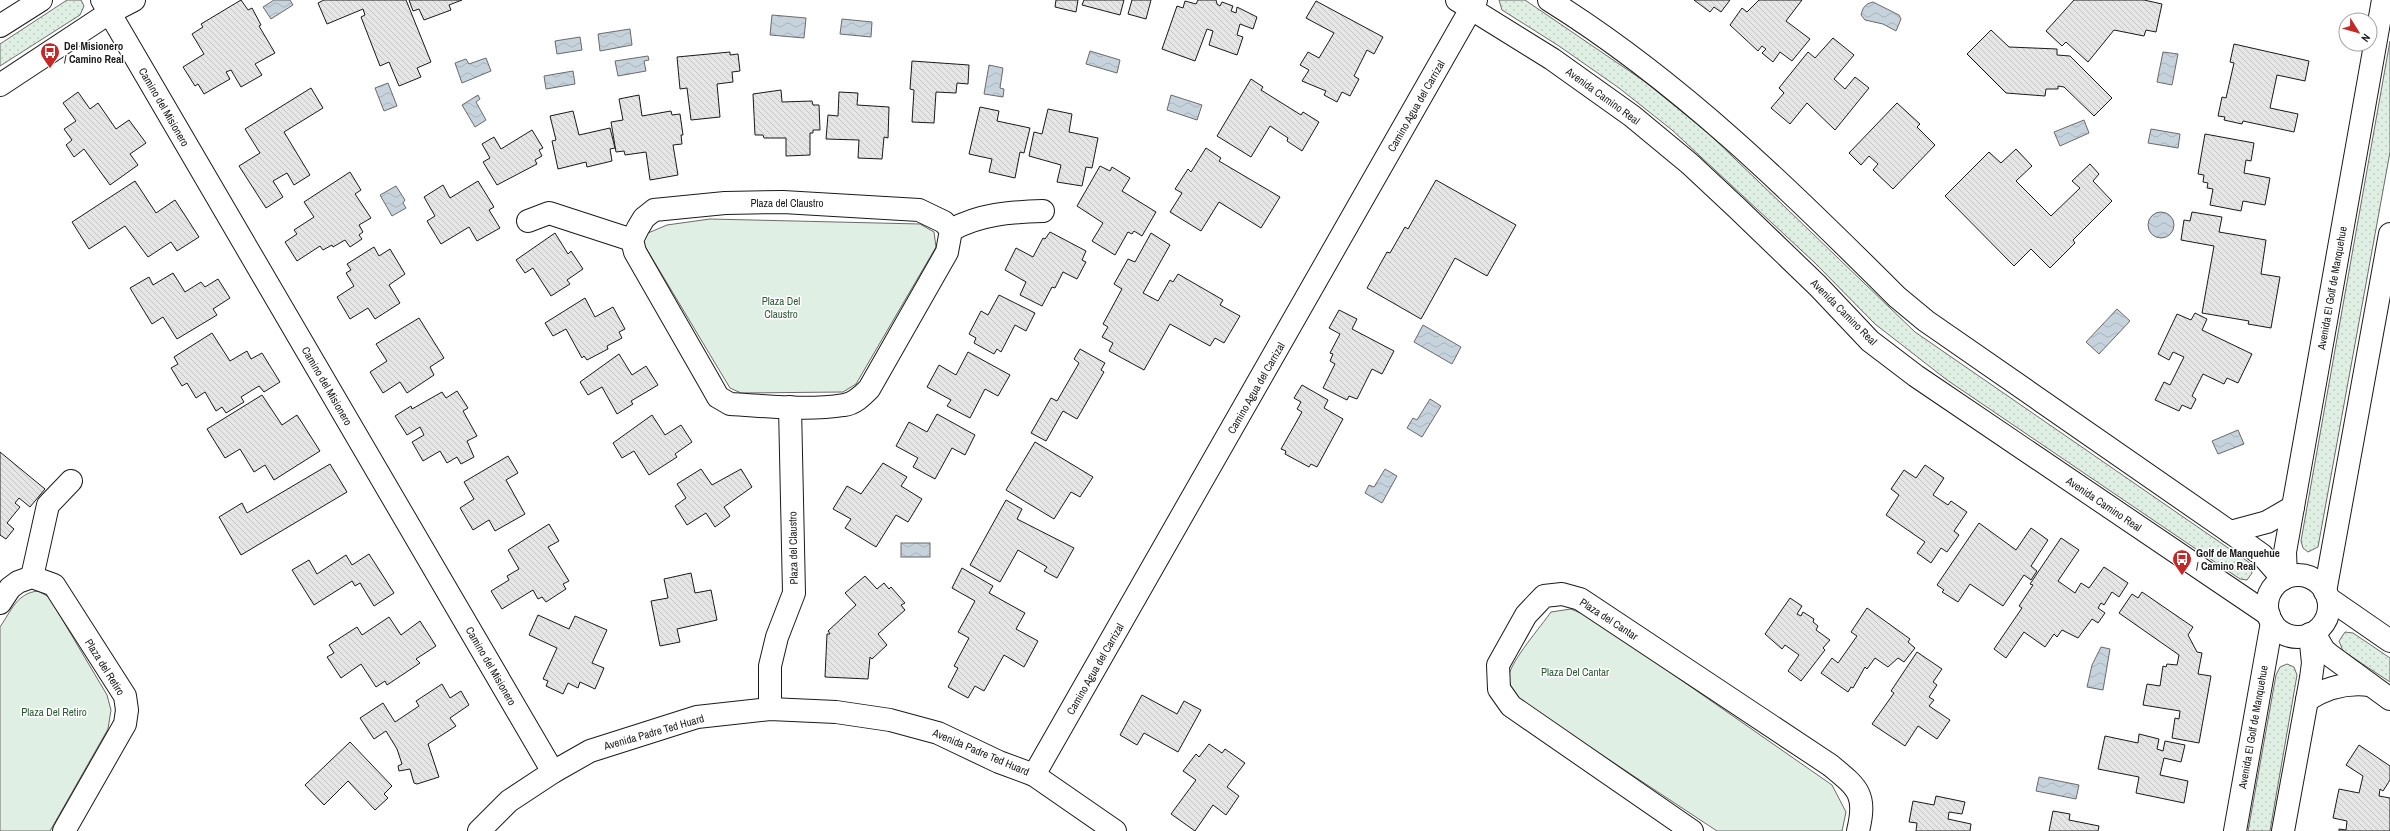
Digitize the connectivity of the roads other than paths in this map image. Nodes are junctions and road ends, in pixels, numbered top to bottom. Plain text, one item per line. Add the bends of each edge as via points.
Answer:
1 (41, 0) edge
2 (134, 0) edge
3 (1549, 0) edge
4 (2383, 0) edge
5 (1469, 3) edge
6 (106, 7) edge
7 (0, 26) edge
8 (0, 85) edge
9 (1043, 211) dead end
10 (528, 221) dead end
11 (950, 230) junction
12 (2390, 234) edge
13 (632, 240) junction
14 (790, 407) junction
15 (71, 481) dead end
16 (2293, 507) junction
17 (2230, 532) junction
18 (32, 577) junction
19 (2285, 578) junction
20 (2327, 595) junction
21 (0, 603) edge
22 (2270, 619) junction
23 (2312, 633) junction
24 (2390, 642) edge
25 (2370, 685) junction
26 (2390, 699) edge
27 (2307, 700) junction
28 (770, 709) junction
29 (553, 772) junction
30 (1034, 775) junction
31 (1689, 830) edge
32 (64, 831) edge
33 (479, 831) edge
34 (1115, 831) edge
35 (1858, 831) edge
36 (2235, 831) edge
37 (2283, 831) edge

1 - 7 street
2 - 6 street
3 - 17 street via 1658,76 1725,131 1897,297 1926,321
4 - 16 street, Avenida El Golf de Manquehue
5 - 22 street, Avenida Camino Real via 1632,116 1690,164 1818,286 1870,341 1916,376
5 - 30 street, Camino Agua del Carrizal
6 - 8 street
6 - 29 street, Camino del Misionero
9 - 11 street via 1003,212 966,222
10 - 13 street via 549,212
11 - 13 street, Plaza del Claustro via 944,222 919,210 854,204 725,203 654,210 644,218
11 - 14 street via 948,252 869,389 861,397 844,405
12 - 20 street
13 - 14 street via 635,252 718,397 730,404
14 - 28 street, Plaza del Claustro via 794,593 777,637 770,666
15 - 18 street via 48,505
16 - 17 street via 2267,522
16 - 19 street, Avenida El Golf de Manquehue via 2285,552
17 - 19 street via 2262,556
18 - 21 street via 10,588
18 - 32 street, Plaza del Retiro via 54,585 125,696 127,710 125,724
19 - 20 street via 2299,575 2312,578
19 - 22 street via 2271,592 2268,604
20 - 23 street via 2327,615 2322,625
20 - 24 street
22 - 23 street via 2280,632 2292,636
22 - 36 street, Avenida El Golf de Manquehue
23 - 25 street via 2324,650
23 - 27 street via 2313,663
25 - 26 street
25 - 27 street via 2337,686
27 - 37 street
28 - 29 street, Avenida Padre Ted Huard via 697,717 590,751
28 - 30 street, Avenida Padre Ted Huard via 836,712 890,720 938,733 999,762
29 - 33 street, Avenida Padre Ted Huard via 510,801
30 - 34 street, Avenida Padre Ted Huard
31 - 35 street, Plaza del Cantar via 1511,706 1499,689 1498,665 1526,615 1544,596 1562,594 1580,600 1830,765 1851,783 1862,799

